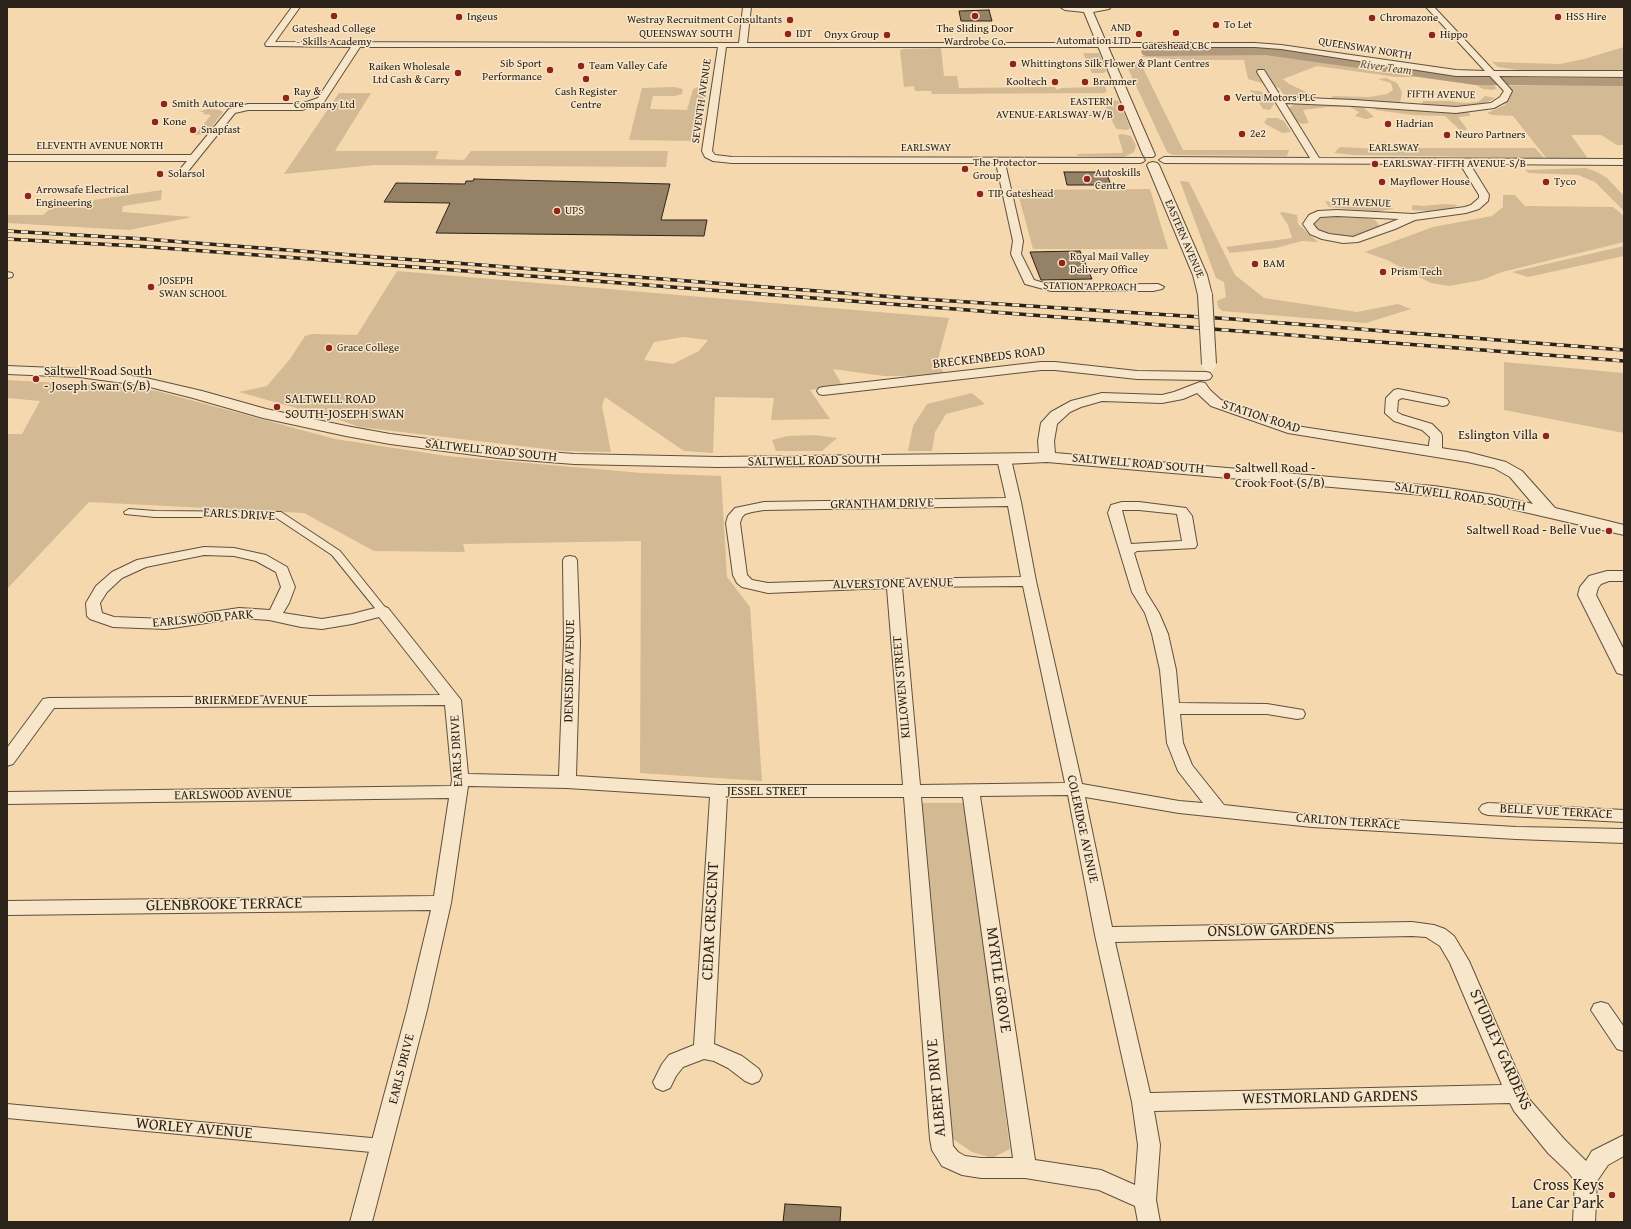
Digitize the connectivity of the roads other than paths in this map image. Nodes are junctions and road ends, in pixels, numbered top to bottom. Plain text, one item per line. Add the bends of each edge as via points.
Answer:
1 (296, 7) edge
2 (747, 7) edge
3 (1065, 7) edge
4 (1106, 7) edge
5 (1430, 7) edge
6 (1088, 10) junction
7 (357, 45) junction
8 (722, 45) junction
9 (743, 45) junction
10 (1103, 46) junction
11 (1261, 72) dead end
12 (1624, 74) edge
13 (1496, 76) junction
14 (1278, 100) junction
15 (7, 158) edge
16 (193, 158) junction
17 (713, 158) joint
18 (1000, 160) junction
19 (1151, 160) junction
20 (1316, 160) junction
21 (1463, 161) junction
22 (1624, 162) edge
23 (182, 173) dead end
24 (1365, 214) junction
25 (1413, 216) junction
26 (1391, 227) junction
27 (1158, 287) dead end
28 (7, 370) edge
29 (1205, 375) junction
30 (823, 391) dead end
31 (1443, 402) dead end
32 (1435, 452) junction
33 (1047, 457) junction
34 (1004, 460) junction
35 (1014, 502) junction
36 (129, 512) dead end
37 (1549, 512) junction
38 (1624, 530) edge
39 (1126, 552) junction
40 (570, 560) dead end
41 (1624, 576) edge
42 (1028, 581) junction
43 (894, 583) junction
44 (757, 587) joint
45 (384, 610) junction
46 (274, 616) junction
47 (1623, 664) edge
48 (454, 700) junction
49 (1172, 708) junction
50 (1297, 714) dead end
51 (7, 760) edge
52 (567, 782) junction
53 (460, 786) junction
54 (1074, 789) junction
55 (719, 791) junction
56 (911, 791) junction
57 (971, 791) junction
58 (7, 798) edge
59 (1488, 809) dead end
60 (1219, 810) junction
61 (1624, 816) edge
62 (1624, 836) edge
63 (442, 903) junction
64 (7, 908) edge
65 (1438, 934) joint
66 (1104, 935) junction
67 (1601, 1010) dead end
68 (1624, 1043) edge
69 (704, 1050) junction
70 (752, 1075) dead end
71 (663, 1082) dead end
72 (1517, 1094) junction
73 (1142, 1102) junction
74 (7, 1111) edge
75 (1624, 1145) edge
76 (382, 1146) junction
77 (1025, 1168) junction
78 (1586, 1179) junction
79 (1145, 1200) junction
80 (361, 1222) edge
81 (1149, 1222) edge
82 (1584, 1222) edge

1 - 7 street, QUEENSWAY SOUTH via 270,44
2 - 9 street
3 - 6 street
4 - 6 street
5 - 13 street, FIFTH AVENUE
6 - 10 street, EASTERN AVENUE
7 - 8 street, QUEENSWAY SOUTH
7 - 16 street via 320,100 302,107 248,107 232,111
8 - 9 street, QUEENSWAY SOUTH
8 - 17 street, SEVENTH AVENUE via 707,151
9 - 10 street, QUEENSWAY SOUTH
10 - 13 street, QUEENSWAY NORTH via 1264,45 1438,71
10 - 19 street, EASTERN AVENUE
11 - 14 street
12 - 13 street, QUEENSWAY NORTH
13 - 14 street, FIFTH AVENUE via 1508,91 1504,99 1494,105 1477,108 1432,109
14 - 20 street
15 - 16 street, ELEVENTH AVENUE NORTH
16 - 23 street
17 - 18 street, EARLSWAY
18 - 19 street, EARLSWAY
18 - 27 street, STATION APPROACH via 1018,241 1016,254 1029,282 1036,286 1051,288
19 - 20 street, EARLSWAY
19 - 29 street, EASTERN AVENUE, bridge via 1200,276 1205,295
20 - 21 street, EARLSWAY
21 - 22 street, EARLSWAY
21 - 25 street, 5TH AVENUE via 1484,195 1481,203 1466,210
24 - 25 street, 5TH AVENUE
24 - 26 street via 1378,218
24 - 26 street, 5TH AVENUE via 1318,214 1309,220 1308,224 1314,232 1343,240 1354,240
25 - 26 street, 5TH AVENUE
28 - 34 street, SALTWELL ROAD SOUTH via 79,373 146,382 263,413 346,431 498,453 574,459 687,462
29 - 30 street, BRECKENBEDS ROAD via 1137,374 1041,366 931,380 856,383
29 - 32 street, STATION ROAD via 1204,393 1216,403 1286,428
29 - 33 street via 1178,396 1162,399 1102,397 1070,406 1049,422
31 - 32 street via 1398,393 1392,398 1390,413 1427,427 1436,436
32 - 37 street, STATION ROAD via 1489,461 1504,467 1516,474
33 - 34 street, SALTWELL ROAD SOUTH
33 - 37 street, SALTWELL ROAD SOUTH via 1434,491
34 - 35 street, COLERIDGE AVENUE
35 - 42 street, COLERIDGE AVENUE
35 - 44 street, GRANTHAM DRIVE via 772,506 740,511 732,523 740,575 747,584
36 - 45 street, EARLS DRIVE via 276,514 336,553
37 - 38 street, SALTWELL ROAD SOUTH
39 - 39 street via 1134,547 1190,545 1185,516 1181,511 1160,508 1116,508 1115,513
39 - 49 street via 1139,592 1152,613 1160,634 1168,670
40 - 52 street, DENESIDE AVENUE via 572,642
41 - 47 street via 1607,576 1595,580 1587,595
42 - 43 street, ALVERSTONE AVENUE
42 - 54 street, COLERIDGE AVENUE
43 - 44 street, ALVERSTONE AVENUE
43 - 56 street, KILLOWEN STREET
45 - 46 street, EARLSWOOD PARK via 322,624
45 - 48 street, EARLS DRIVE
46 - 46 street, EARLSWOOD PARK via 239,613 166,624 137,624 113,622 95,616 93,604 101,589 117,575 142,563 204,551 234,552 261,558 282,570 288,587
48 - 51 street, BRIERMEDE AVENUE via 49,703
48 - 53 street, EARLS DRIVE
49 - 50 street via 1267,709
49 - 60 street via 1175,743 1184,767
52 - 53 street, JESSEL STREET
52 - 55 street, JESSEL STREET
53 - 58 street, EARLSWOOD AVENUE
53 - 63 street, EARLS DRIVE
54 - 57 street, JESSEL STREET
54 - 60 street, CARLTON TERRACE via 1179,807
54 - 66 street, COLERIDGE AVENUE
55 - 56 street, JESSEL STREET
55 - 69 street, CEDAR CRESCENT
56 - 57 street, JESSEL STREET
56 - 77 street, ALBERT DRIVE via 944,1150 950,1158 962,1165 981,1168
57 - 77 street, MYRTLE GROVE
59 - 61 street, BELLE VUE TERRACE
60 - 62 street, CARLTON TERRACE via 1312,821 1516,834
63 - 64 street, GLENBROOKE TERRACE
63 - 76 street, EARLS DRIVE
65 - 66 street, ONSLOW GARDENS via 1412,928
65 - 72 street, STUDLEY GARDENS via 1447,941 1460,961
66 - 73 street, COLERIDGE AVENUE
67 - 68 street
69 - 70 street via 735,1062
69 - 71 street via 676,1061
72 - 73 street, WESTMORLAND GARDENS
72 - 78 street, STUDLEY GARDENS via 1521,1106
73 - 79 street, COLERIDGE AVENUE via 1149,1144
74 - 76 street, WORLEY AVENUE
75 - 78 street via 1600,1158
76 - 80 street, EARLS DRIVE
77 - 79 street, ALBERT DRIVE via 1101,1180
78 - 82 street
79 - 81 street

